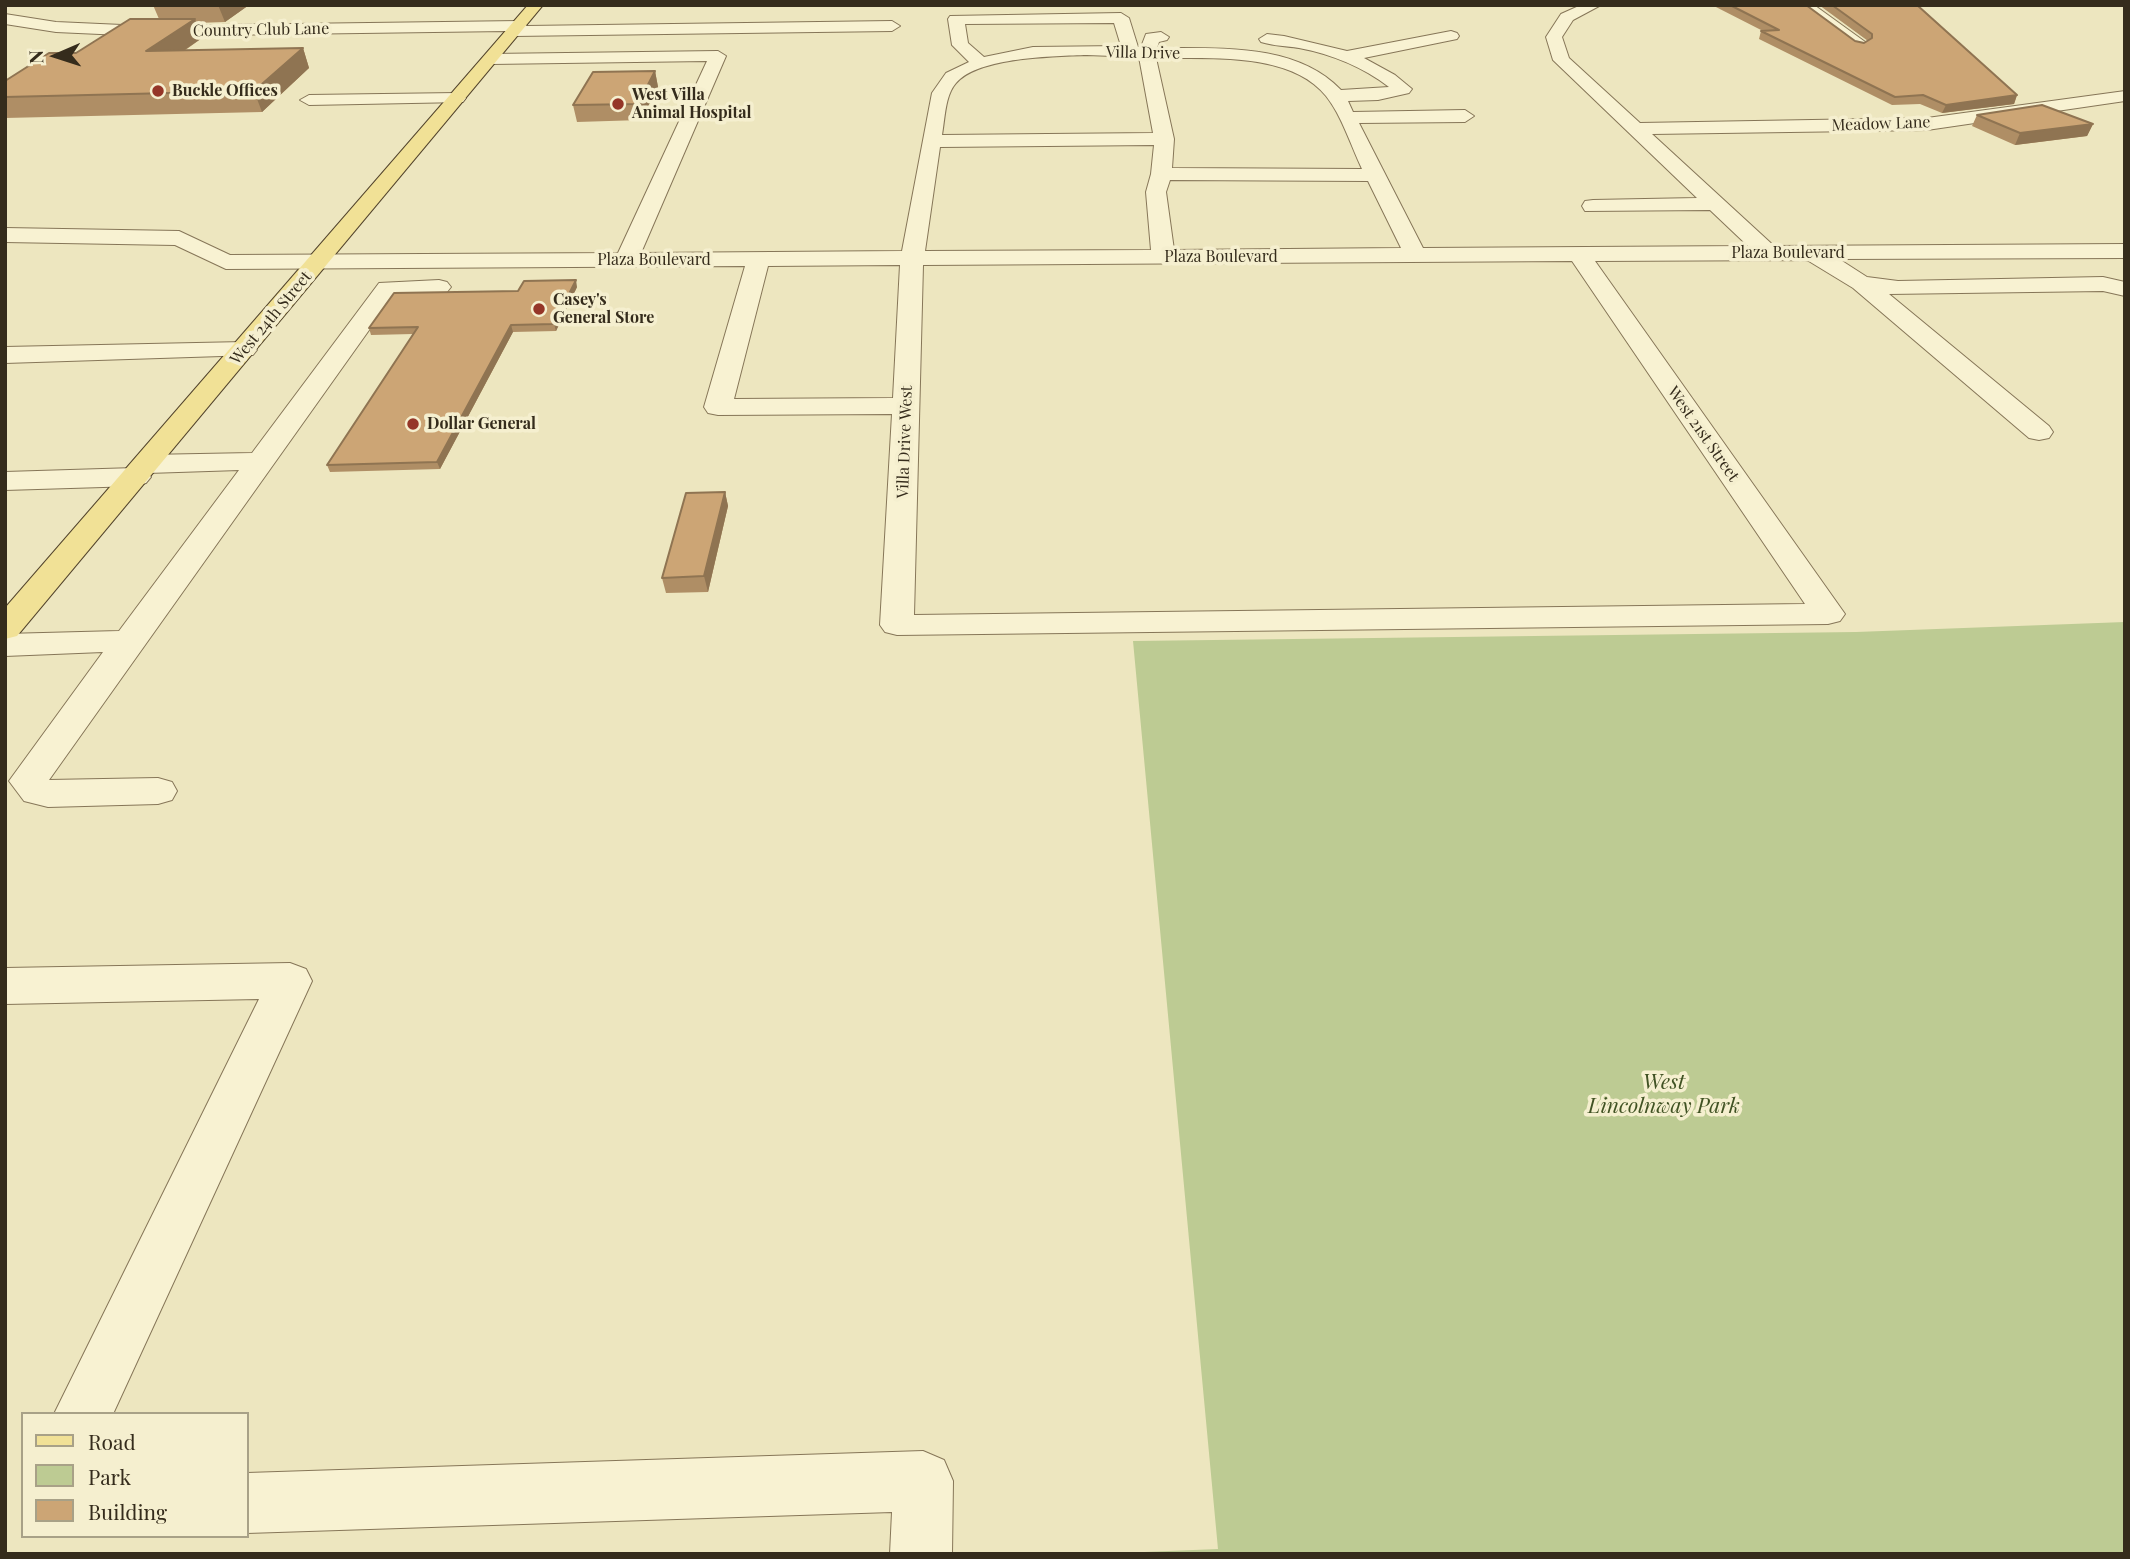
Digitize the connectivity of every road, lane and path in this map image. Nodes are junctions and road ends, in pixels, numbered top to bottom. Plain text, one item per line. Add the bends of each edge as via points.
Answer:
1 (536, 5) edge
2 (1594, 5) edge
3 (1803, 5) edge
4 (5, 19) edge
5 (892, 26) dead end
6 (516, 29) junction
7 (1451, 36) dead end
8 (1860, 44) edge
9 (1139, 53) junction
10 (1344, 57) junction
11 (491, 59) junction
12 (982, 64) junction
13 (1336, 96) junction
14 (2125, 96) edge
15 (457, 98) junction
16 (309, 100) dead end
17 (1465, 116) dead end
18 (1344, 117) junction
19 (1635, 129) junction
20 (1164, 139) junction
21 (931, 141) junction
22 (1161, 174) junction
23 (1374, 174) junction
24 (1716, 204) junction
25 (1592, 206) dead end
26 (5, 234) edge
27 (2125, 251) edge
28 (1768, 253) junction
29 (1812, 253) junction
30 (1579, 255) junction
31 (1416, 256) junction
32 (1163, 257) junction
33 (912, 259) junction
34 (626, 260) junction
35 (758, 260) junction
36 (472, 261) junction
37 (318, 262) junction
38 (1861, 283) junction
39 (2125, 289) edge
40 (244, 350) junction
41 (5, 355) edge
42 (906, 406) junction
43 (2039, 432) dead end
44 (260, 461) junction
45 (141, 471) junction
46 (5, 481) edge
47 (897, 625) joint
48 (5, 629) edge
49 (128, 641) junction
50 (5, 645) edge
51 (158, 791) dead end
52 (5, 986) edge
53 (84, 1412) edge
54 (248, 1503) edge
55 (921, 1554) edge

1 - 6 main road, West 24th Street
2 - 19 street via 1567,17 1554,37 1561,60
3 - 8 street
4 - 6 street, Country Club Lane via 56,27 144,31
5 - 6 street, Country Club Lane
6 - 11 main road, West 24th Street
7 - 10 street
9 - 10 street via 1152,37 1198,35 1278,40
9 - 12 street, Villa Drive via 1041,53
9 - 12 street via 1121,18 956,19 960,45
9 - 13 street, Villa Drive via 1268,59 1326,83
9 - 20 street
10 - 13 street via 1387,75 1403,89 1392,94
11 - 15 main road, West 24th Street
11 - 34 street via 718,56
12 - 21 street, Villa Drive via 955,74 943,85
13 - 18 street
14 - 19 street, Meadow Lane via 1927,124
15 - 16 street
15 - 37 main road, West 24th Street
17 - 18 street
18 - 23 street
19 - 24 street
20 - 21 street
20 - 22 street
21 - 33 street, Villa Drive
22 - 23 street
22 - 32 street via 1156,192
23 - 31 street
24 - 25 street
24 - 28 street
26 - 37 street, Plaza Boulevard via 179,238 226,262
27 - 29 street, Plaza Boulevard
28 - 29 street, Plaza Boulevard
28 - 30 street, Plaza Boulevard
29 - 38 street
30 - 31 street, Plaza Boulevard
30 - 47 street, West 21st Street via 1828,614
31 - 32 street, Plaza Boulevard
32 - 33 street, Plaza Boulevard
33 - 35 street, Plaza Boulevard
33 - 42 street, Villa Drive West
34 - 35 street, Plaza Boulevard
34 - 36 street, Plaza Boulevard
35 - 42 street via 719,407
36 - 37 street, Plaza Boulevard
36 - 44 street via 456,287 387,288
37 - 40 main road, West 24th Street
38 - 39 street via 1898,288 2103,284
38 - 43 street
40 - 41 street
40 - 45 main road, West 24th Street
42 - 47 street, Villa Drive West
44 - 45 street
44 - 49 street
45 - 46 street
45 - 48 main road, West 24th Street
49 - 50 street
49 - 51 street via 28,781 38,792 48,794
52 - 53 street via 290,981
54 - 55 street via 923,1481

